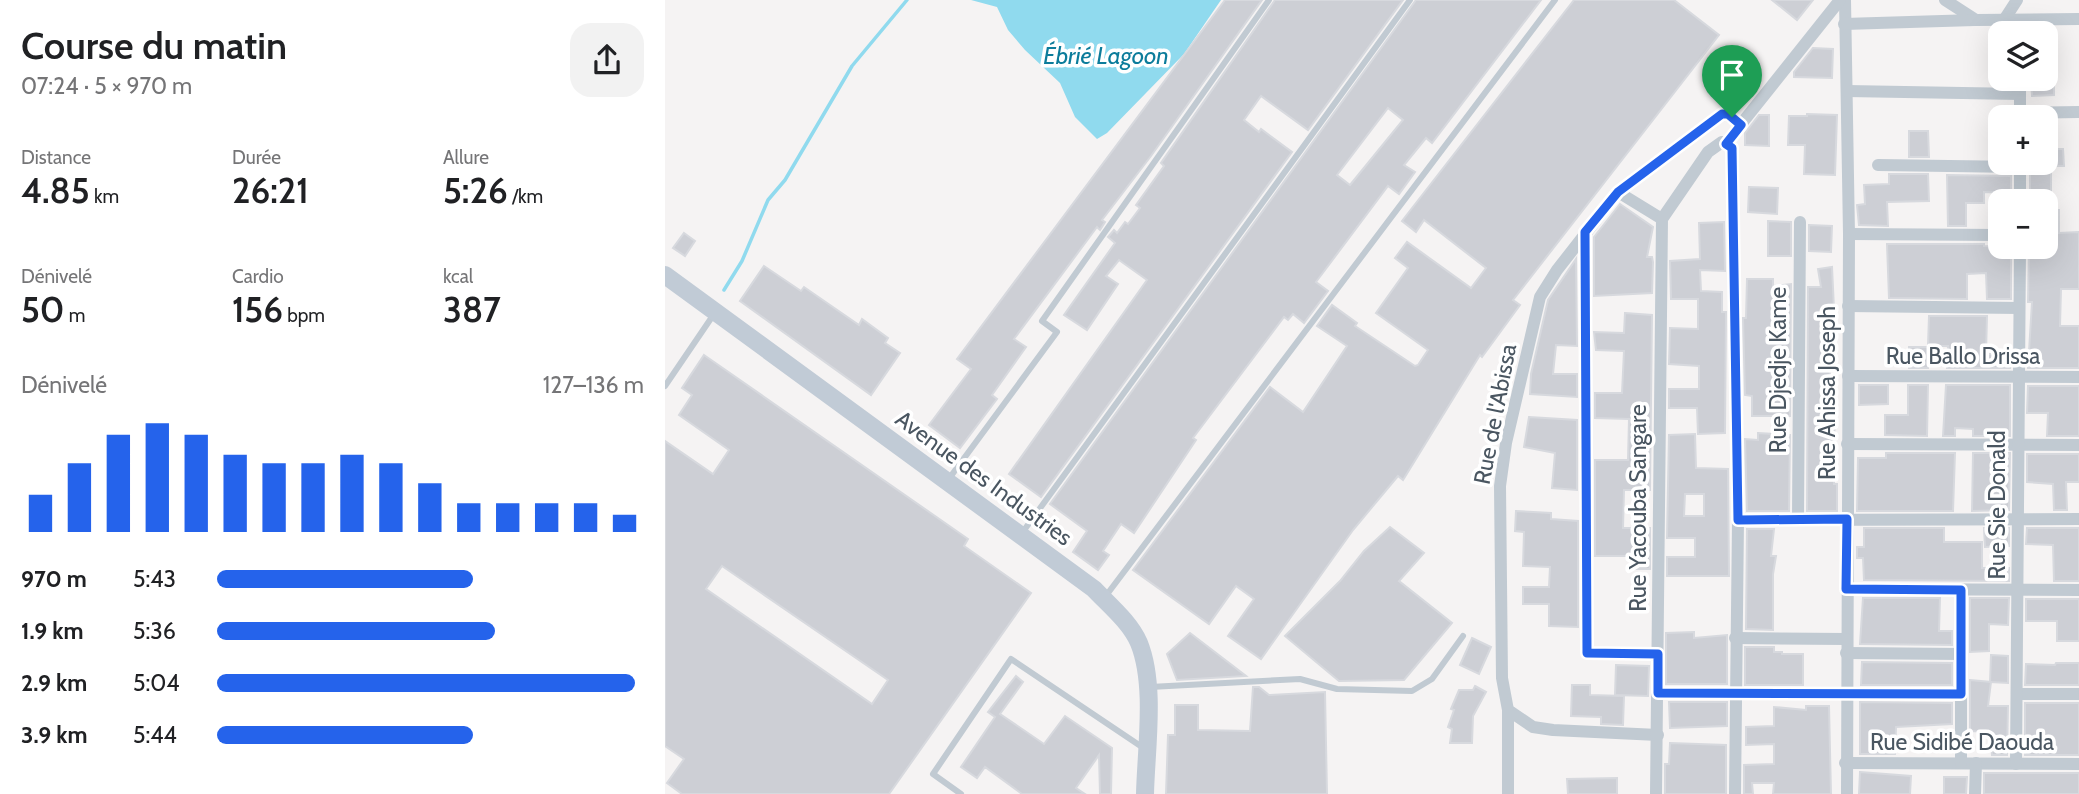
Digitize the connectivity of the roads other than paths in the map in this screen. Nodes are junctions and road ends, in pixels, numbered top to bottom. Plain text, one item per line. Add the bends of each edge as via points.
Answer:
1 (1269, 0) edge
2 (1410, 0) edge
3 (1555, 0) edge
4 (1840, 0) edge
5 (1845, 0) edge
6 (1945, 0) edge
7 (2017, 0) edge
8 (2079, 19) edge
9 (1976, 20) junction
10 (2004, 20) joint
11 (2058, 22) edge
12 (1844, 30) junction
13 (1847, 91) junction
14 (2020, 94) joint
15 (2020, 105) edge
16 (2079, 112) edge
17 (2058, 113) edge
18 (1741, 125) junction
19 (1729, 146) junction
20 (1878, 165) dead end
21 (1988, 165) edge
22 (1618, 192) junction
23 (1662, 221) junction
24 (1800, 222) dead end
25 (1585, 232) junction
26 (1849, 234) junction
27 (1988, 235) edge
28 (2020, 259) edge
29 (665, 275) edge
30 (1848, 306) junction
31 (2019, 308) junction
32 (715, 312) junction
33 (1848, 376) junction
34 (2019, 377) junction
35 (2079, 377) edge
36 (665, 386) edge
37 (1847, 444) junction
38 (2018, 445) junction
39 (2079, 445) edge
40 (947, 481) junction
41 (1798, 519) junction
42 (1847, 519) junction
43 (2018, 519) junction
44 (2079, 519) edge
45 (1738, 520) junction
46 (1020, 535) junction
47 (1846, 589) junction
48 (1961, 590) junction
49 (2017, 590) junction
50 (2079, 590) edge
51 (1104, 599) junction
52 (1464, 636) dead end
53 (1735, 638) junction
54 (1846, 639) junction
55 (1846, 653) junction
56 (1658, 654) junction
57 (1961, 654) junction
58 (1148, 687) junction
59 (1658, 693) junction
60 (1846, 693) junction
61 (1734, 694) junction
62 (1961, 694) junction
63 (2017, 694) junction
64 (2079, 694) edge
65 (1508, 710) junction
66 (1658, 735) junction
67 (1146, 750) junction
68 (1845, 763) junction
69 (1961, 764) junction
70 (1976, 764) junction
71 (2016, 764) junction
72 (2079, 764) edge
73 (961, 794) edge
74 (1145, 794) edge
75 (1508, 794) edge
76 (1656, 794) edge
77 (1735, 794) edge
78 (1847, 794) edge
79 (1975, 794) edge

1 - 40 lane via 1042,321 1057,332
2 - 46 lane
3 - 51 lane
4 - 18 street
5 - 12 street, Rue Ahissa Joseph
6 - 9 street
7 - 10 street
8 - 11 street
9 - 10 street
9 - 12 street
12 - 13 street, Rue Ahissa Joseph
13 - 14 street
13 - 26 street, Rue Ahissa Joseph
14 - 15 street
16 - 17 street
18 - 19 street
18 - 22 street, Rue de l'Abissa via 1722,114
19 - 23 street via 1716,144
19 - 45 street
20 - 21 street
22 - 23 street
22 - 25 street, Rue de l'Abissa
23 - 56 street, Rue Yacouba Sangare
24 - 41 street, Rue Djedje Kame
25 - 56 street via 1587,653
25 - 65 street, Rue de l'Abissa via 1540,298 1506,443 1499,542 1502,678
26 - 27 street
26 - 30 street, Rue Ahissa Joseph
28 - 31 street, Rue Sie Donald
29 - 32 street, Avenue des Industries
30 - 31 street
30 - 33 street, Rue Ahissa Joseph
31 - 34 street, Rue Sie Donald
32 - 36 lane
32 - 40 street, Avenue des Industries
33 - 34 street, Rue Ballo Drissa
33 - 37 street, Rue Ahissa Joseph
34 - 35 street, Rue Ballo Drissa
34 - 38 street, Rue Sie Donald
37 - 38 street
37 - 42 street, Rue Ahissa Joseph
38 - 39 street
38 - 43 street, Rue Sie Donald
40 - 46 street, Avenue des Industries
41 - 42 street
41 - 45 street
42 - 43 street
42 - 47 street, Rue Ahissa Joseph
43 - 44 street
43 - 49 street, Rue Sie Donald
45 - 53 street
46 - 51 street, Avenue des Industries
47 - 48 street
47 - 54 street, Rue Ahissa Joseph
48 - 49 street
48 - 57 street
49 - 50 street
49 - 63 street, Rue Sie Donald
51 - 58 street, Avenue des Industries via 1139,641
52 - 58 lane via 1432,679 1412,691 1337,689 1300,679
53 - 54 street
53 - 61 street
54 - 55 street, Rue Ahissa Joseph
55 - 57 street
55 - 60 street, Rue Ahissa Joseph
56 - 59 street, Rue Yacouba Sangare
57 - 62 street
58 - 67 street, Avenue des Industries
59 - 61 street
59 - 66 street, Rue Yacouba Sangare
60 - 61 street
60 - 62 street
60 - 68 street, Rue Ahissa Joseph
61 - 77 street
62 - 69 street
63 - 64 street
63 - 71 street, Rue Sie Donald
65 - 66 street via 1533,727
65 - 75 street, Rue de l'Abissa
66 - 76 street, Rue Yacouba Sangare
67 - 73 lane via 1011,659 933,774
67 - 74 street, Avenue des Industries
68 - 69 street, Rue Sidibé Daouda
68 - 78 street, Rue Ahissa Joseph
69 - 70 street, Rue Sidibé Daouda
70 - 71 street, Rue Sidibé Daouda
70 - 79 street
71 - 72 street, Rue Sidibé Daouda

